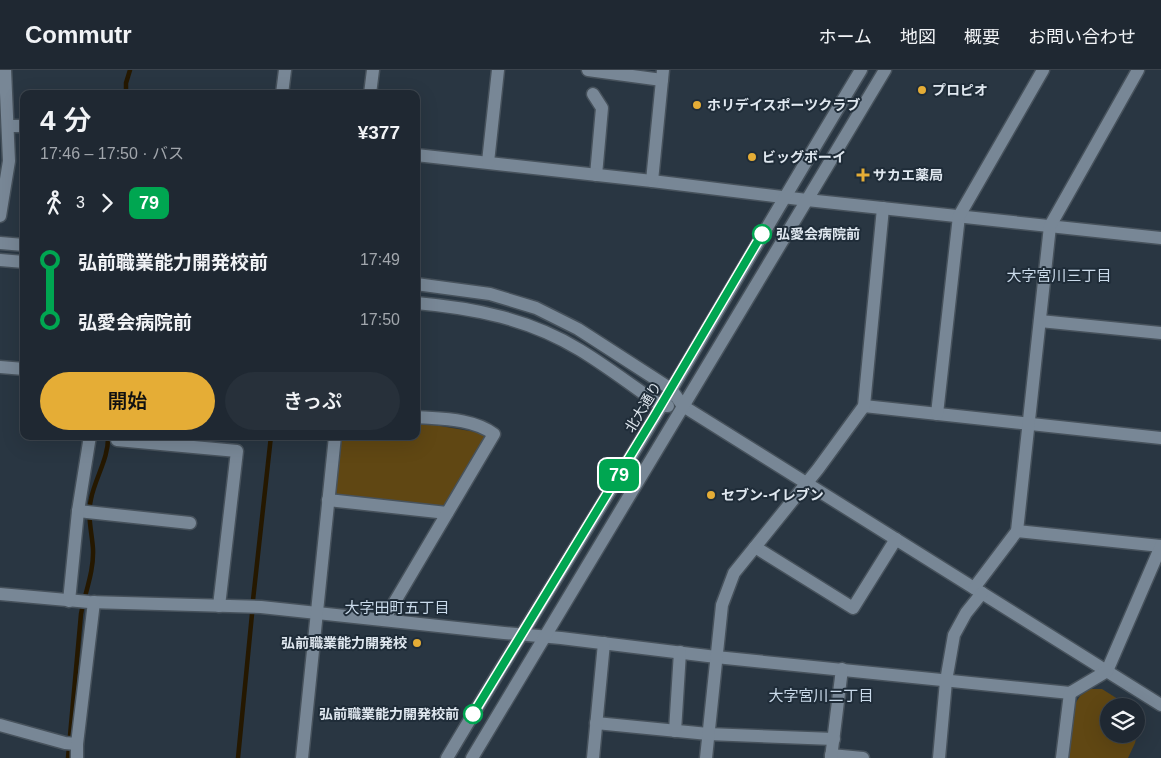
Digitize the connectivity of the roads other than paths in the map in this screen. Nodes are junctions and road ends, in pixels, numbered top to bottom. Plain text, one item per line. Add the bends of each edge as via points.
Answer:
1 (5, 70) edge
2 (284, 70) edge
3 (373, 70) edge
4 (498, 70) edge
5 (588, 70) edge
6 (861, 70) edge
7 (885, 70) edge
8 (1043, 70) edge
9 (1138, 70) edge
10 (663, 75) edge
11 (282, 90) edge
12 (370, 90) edge
13 (593, 94) dead end
14 (8, 126) junction
15 (20, 126) edge
16 (420, 155) edge
17 (488, 162) junction
18 (596, 175) junction
19 (652, 181) junction
20 (784, 198) junction
21 (807, 200) junction
22 (883, 208) junction
23 (0, 216) edge
24 (959, 216) junction
25 (1050, 226) junction
26 (1161, 238) edge
27 (0, 243) edge
28 (20, 245) edge
29 (0, 260) edge
30 (20, 262) edge
31 (420, 285) edge
32 (420, 303) edge
33 (1040, 321) junction
34 (1161, 333) edge
35 (0, 367) edge
36 (20, 369) edge
37 (671, 389) junction
38 (661, 406) junction
39 (683, 406) junction
40 (864, 406) junction
41 (937, 414) junction
42 (420, 417) edge
43 (1029, 424) junction
44 (1161, 438) edge
45 (89, 440) edge
46 (117, 440) dead end
47 (335, 440) edge
48 (806, 483) junction
49 (328, 500) junction
50 (78, 511) junction
51 (447, 513) junction
52 (190, 523) dead end
53 (1017, 531) junction
54 (896, 539) junction
55 (1161, 546) edge
56 (755, 547) junction
57 (978, 590) junction
58 (0, 594) edge
59 (83, 601) junction
60 (219, 606) junction
61 (317, 613) junction
62 (384, 620) junction
63 (521, 635) junction
64 (544, 636) junction
65 (604, 643) junction
66 (680, 652) junction
67 (716, 657) junction
68 (842, 669) junction
69 (1106, 670) junction
70 (946, 681) junction
71 (1070, 693) junction
72 (1161, 704) edge
73 (596, 723) junction
74 (0, 725) edge
75 (675, 731) junction
76 (708, 734) junction
77 (834, 739) junction
78 (71, 743) junction
79 (831, 756) edge
80 (78, 758) edge
81 (302, 758) edge
82 (447, 758) edge
83 (472, 758) edge
84 (593, 758) edge
85 (706, 758) edge
86 (862, 758) edge
87 (939, 758) edge
88 (1062, 758) edge

1 - 14 street
2 - 11 street
3 - 12 street
4 - 17 street
5 - 10 street
6 - 20 street, 北大通り
7 - 21 street
8 - 24 street
9 - 25 street
10 - 19 street
13 - 18 street via 602,108
14 - 15 street
14 - 23 street via 9,160
16 - 17 street
17 - 18 street
18 - 19 street
19 - 20 street
20 - 21 street
20 - 37 street, 北大通り
21 - 22 street
21 - 39 street
22 - 24 street
22 - 40 street
24 - 25 street
24 - 41 street
25 - 26 street
25 - 33 street
27 - 28 street
29 - 30 street
31 - 37 street via 490,294 536,308 578,329
32 - 38 street via 488,313 544,331 579,349
33 - 34 street
33 - 43 street
35 - 36 street
37 - 38 street, 北大通り
37 - 39 street
38 - 39 street
38 - 63 street, 北大通り
39 - 48 street
39 - 64 street
40 - 41 street
40 - 48 street
41 - 43 street
42 - 51 street via 464,421 494,434
43 - 44 street
43 - 53 street
45 - 50 street
46 - 60 street via 237,451
47 - 49 street
48 - 54 street
48 - 56 street
49 - 51 street
49 - 61 street
50 - 52 street
50 - 59 street
51 - 62 street
53 - 55 street
53 - 57 street
54 - 56 street via 853,608
54 - 57 street
55 - 69 street
56 - 67 street via 734,573 722,605
57 - 69 street
57 - 70 street via 954,635
58 - 59 street
59 - 60 street
59 - 78 street
60 - 61 street via 261,606
61 - 62 street
61 - 81 street
62 - 63 street
63 - 64 street
63 - 82 street, 北大通り
64 - 65 street
64 - 83 street
65 - 66 street
65 - 73 street
66 - 67 street
66 - 75 street
67 - 68 street
67 - 76 street
68 - 70 street
68 - 77 street
69 - 71 street
69 - 72 street
70 - 71 street
70 - 87 street
71 - 88 street
73 - 75 street
73 - 84 street
74 - 78 street
75 - 76 street
76 - 77 street
76 - 85 street
77 - 79 street
78 - 80 street
79 - 86 street

